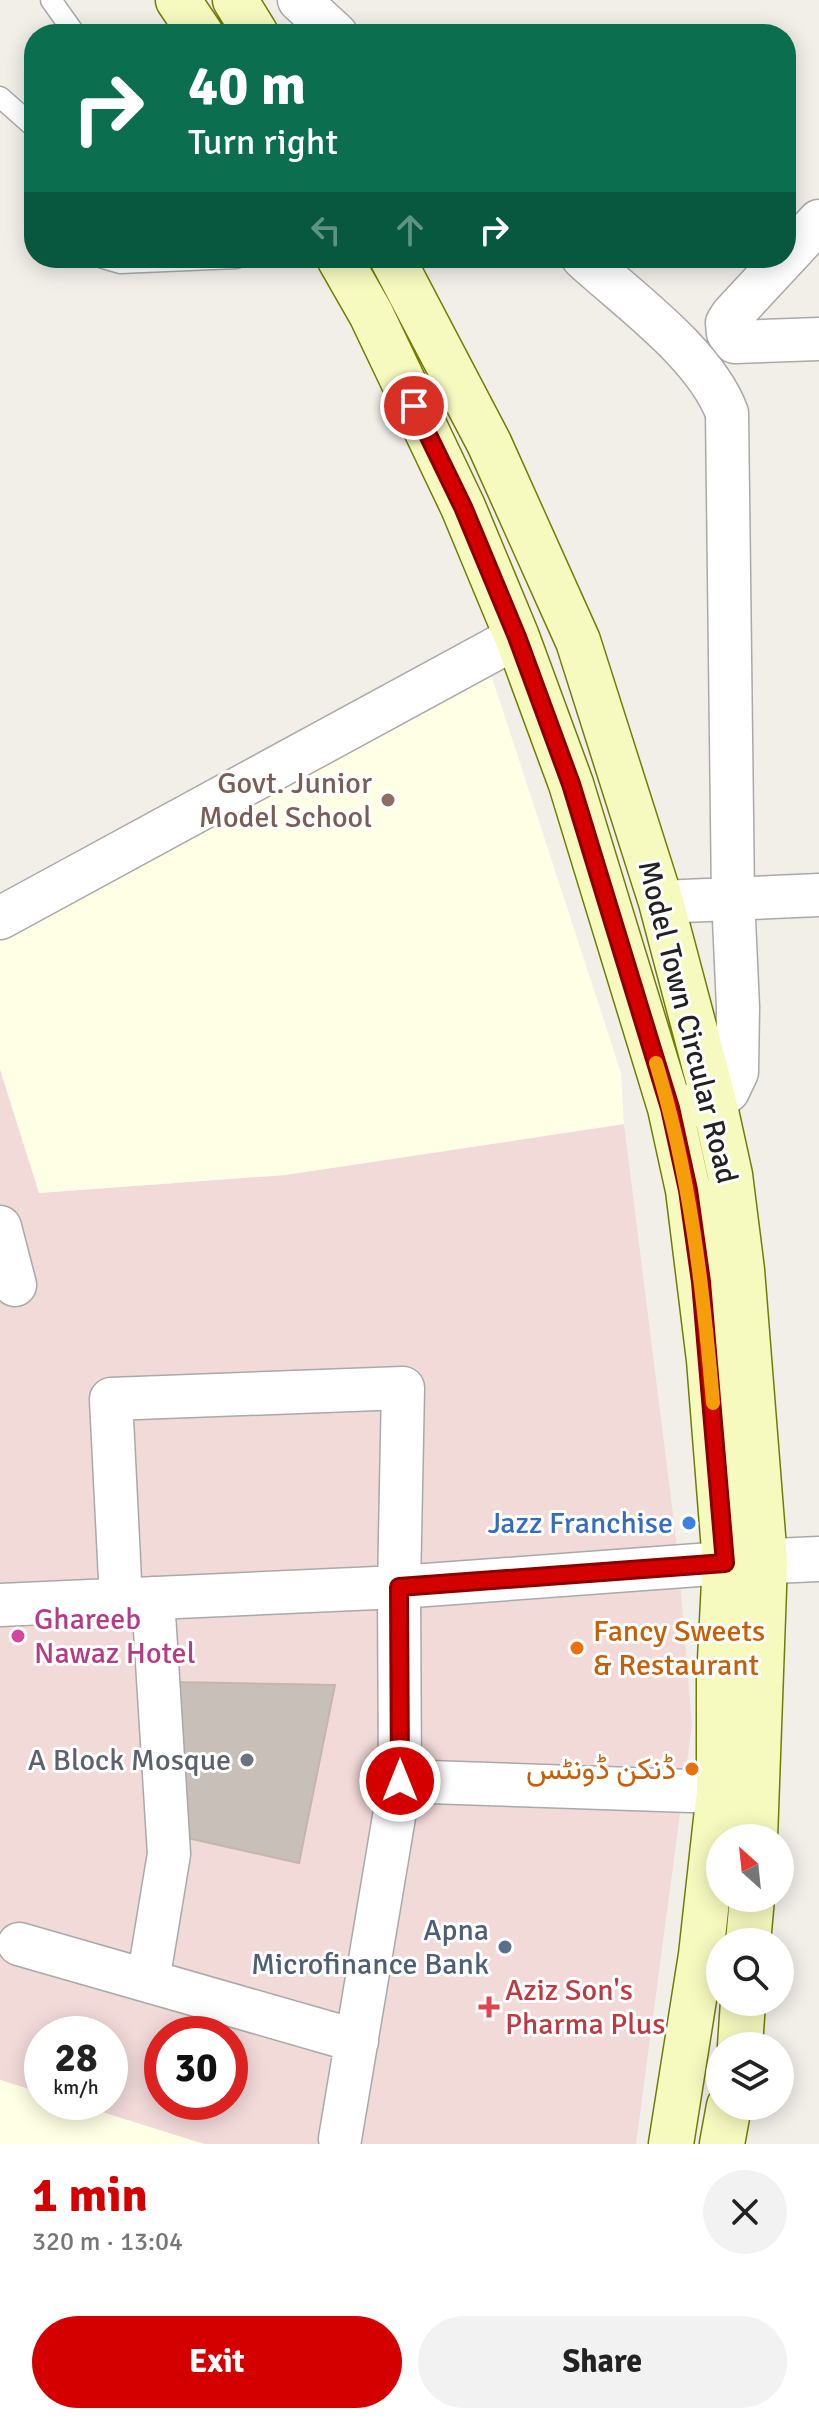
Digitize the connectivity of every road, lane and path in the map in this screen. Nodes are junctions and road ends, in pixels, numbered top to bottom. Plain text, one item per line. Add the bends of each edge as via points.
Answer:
1 (51, 0) edge
2 (178, 0) edge
3 (235, 0) edge
4 (299, 0) edge
5 (68, 24) edge
6 (194, 24) edge
7 (250, 24) edge
8 (325, 24) edge
9 (0, 97) edge
10 (24, 118) edge
11 (819, 221) edge
12 (796, 245) edge
13 (345, 268) edge
14 (397, 268) edge
15 (594, 268) edge
16 (775, 268) edge
17 (728, 333) junction
18 (819, 339) edge
19 (697, 362) junction
20 (517, 637) junction
21 (819, 895) edge
22 (733, 898) junction
23 (661, 902) junction
24 (0, 918) edge
25 (714, 1102) junction
26 (670, 1108) junction
27 (0, 1227) edge
28 (15, 1285) dead end
29 (819, 1559) edge
30 (745, 1562) junction
31 (399, 1587) junction
32 (137, 1599) junction
33 (0, 1605) edge
34 (400, 1781) junction
35 (719, 1792) junction
36 (754, 1824) edge
37 (19, 1944) dead end
38 (148, 1981) junction
39 (357, 2041) junction
40 (726, 2120) edge
41 (340, 2139) dead end
42 (671, 2144) edge
43 (722, 2144) edge

1 - 5 lane
2 - 6 main road
3 - 7 main road
4 - 8 street
9 - 10 lane
11 - 12 street
13 - 20 main road, Model Town Circular Road via 463,507
14 - 23 main road, Model Town Circular Road via 489,443 578,641
15 - 19 street
16 - 17 street via 732,315
17 - 18 street via 735,342 750,344
17 - 19 street
19 - 22 street via 727,413
20 - 24 street
20 - 26 main road, Model Town Circular Road via 571,784
21 - 22 street
22 - 23 street
22 - 25 street via 737,1072 728,1091
23 - 25 main road, Model Town Circular Road
25 - 26 street
25 - 30 main road, Model Town Circular Road via 742,1270
26 - 30 main road, Model Town Circular Road via 688,1190
27 - 28 street
29 - 30 street
30 - 31 street
30 - 35 main road, Model Town Circular Road via 719,1679
30 - 36 main road, Model Town Circular Road
31 - 32 street
31 - 32 street via 403,1388 111,1399
31 - 34 street
32 - 33 street
32 - 38 street via 169,1854
34 - 35 street
34 - 39 street
35 - 42 main road, Model Town Circular Road via 701,1955
37 - 38 street
38 - 39 street
39 - 41 street
40 - 43 main road

